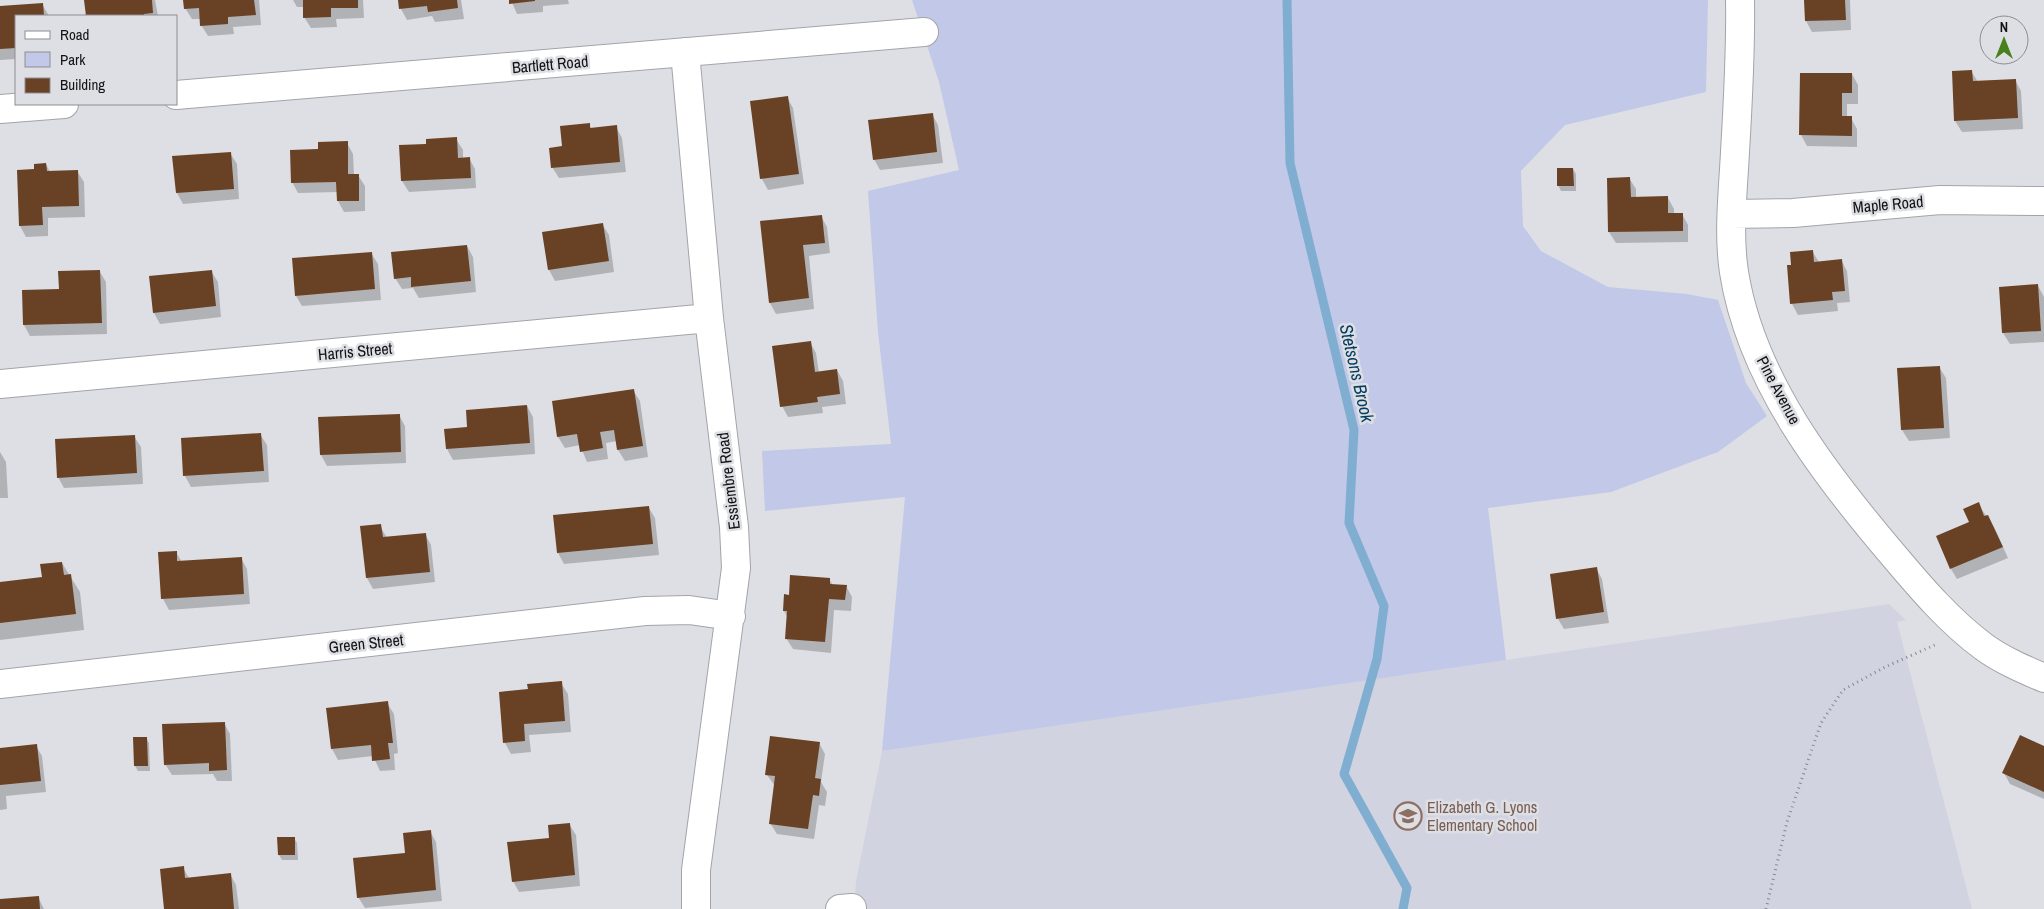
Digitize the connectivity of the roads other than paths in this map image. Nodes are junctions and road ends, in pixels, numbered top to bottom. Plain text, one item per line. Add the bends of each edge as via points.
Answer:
1 (1740, 0) edge
2 (924, 32) dead end
3 (685, 52) junction
4 (178, 94) edge
5 (51, 105) edge
6 (0, 109) edge
7 (2044, 201) edge
8 (1732, 214) junction
9 (709, 318) junction
10 (0, 384) edge
11 (731, 616) junction
12 (2044, 678) edge
13 (0, 684) edge
14 (696, 909) edge

1 - 8 street, Pine Avenue
2 - 3 street, Bartlett Road
3 - 4 street, Bartlett Road
3 - 9 street, Essiembre Road
5 - 6 street
7 - 8 street, Maple Road via 1940,200 1778,214
8 - 12 street, Pine Avenue via 1732,254 1739,293 1762,360 1824,468 1860,517 1922,589 1965,632 2007,661
9 - 10 street, Harris Street
9 - 11 street, Essiembre Road via 734,527 736,568
11 - 13 street, Green Street via 689,610 645,611
11 - 14 street, Essiembre Road via 696,870

